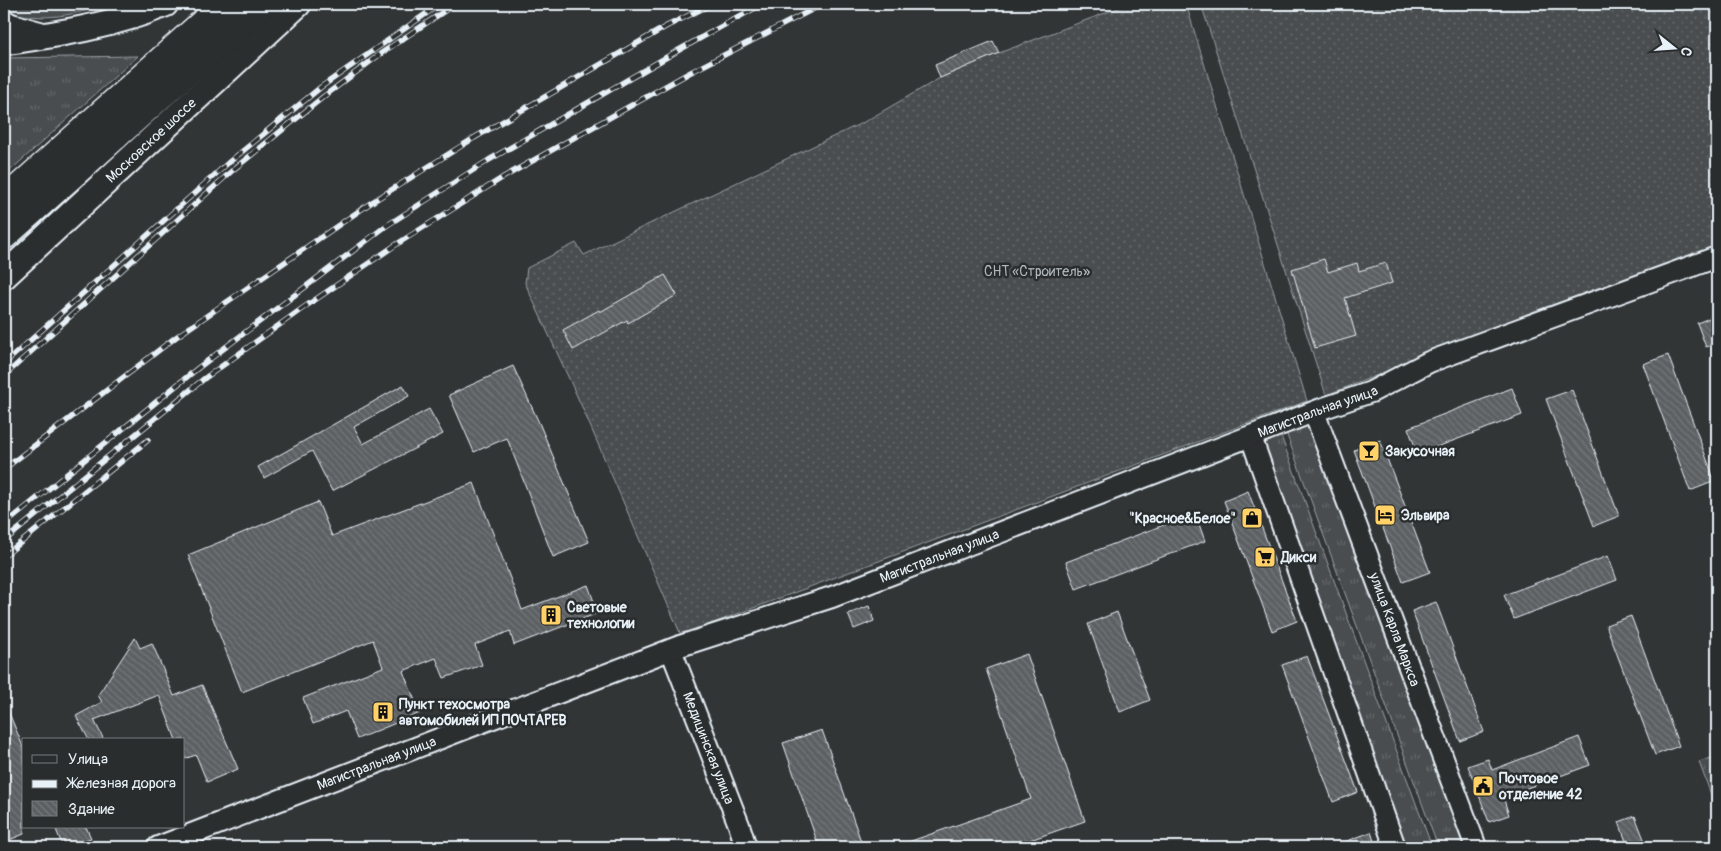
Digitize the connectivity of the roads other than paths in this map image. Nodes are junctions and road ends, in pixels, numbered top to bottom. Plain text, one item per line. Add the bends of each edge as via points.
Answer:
1 (165, 4) edge
2 (225, 4) edge
3 (262, 4) edge
4 (298, 4) edge
5 (4, 20) edge
6 (51, 36) junction
7 (4, 42) edge
8 (4, 202) edge
9 (4, 235) edge
10 (1717, 257) edge
11 (4, 276) edge
12 (1314, 412) junction
13 (1251, 437) junction
14 (671, 650) junction
15 (158, 847) edge
16 (746, 847) edge
17 (1395, 847) edge
18 (1476, 847) edge

1 - 6 main road via 122,20
2 - 8 highway
3 - 9 highway, Московское шоссе
4 - 11 main road, Московское шоссе
5 - 6 street
6 - 7 main road
10 - 12 street, Магистральная улица via 1429,362 1371,392
12 - 13 street, Магистральная улица
12 - 18 street, улица Карла Маркса
13 - 14 street, Магистральная улица via 832,597
13 - 17 street
14 - 15 street, Магистральная улица
14 - 16 street, Медицинская улица

